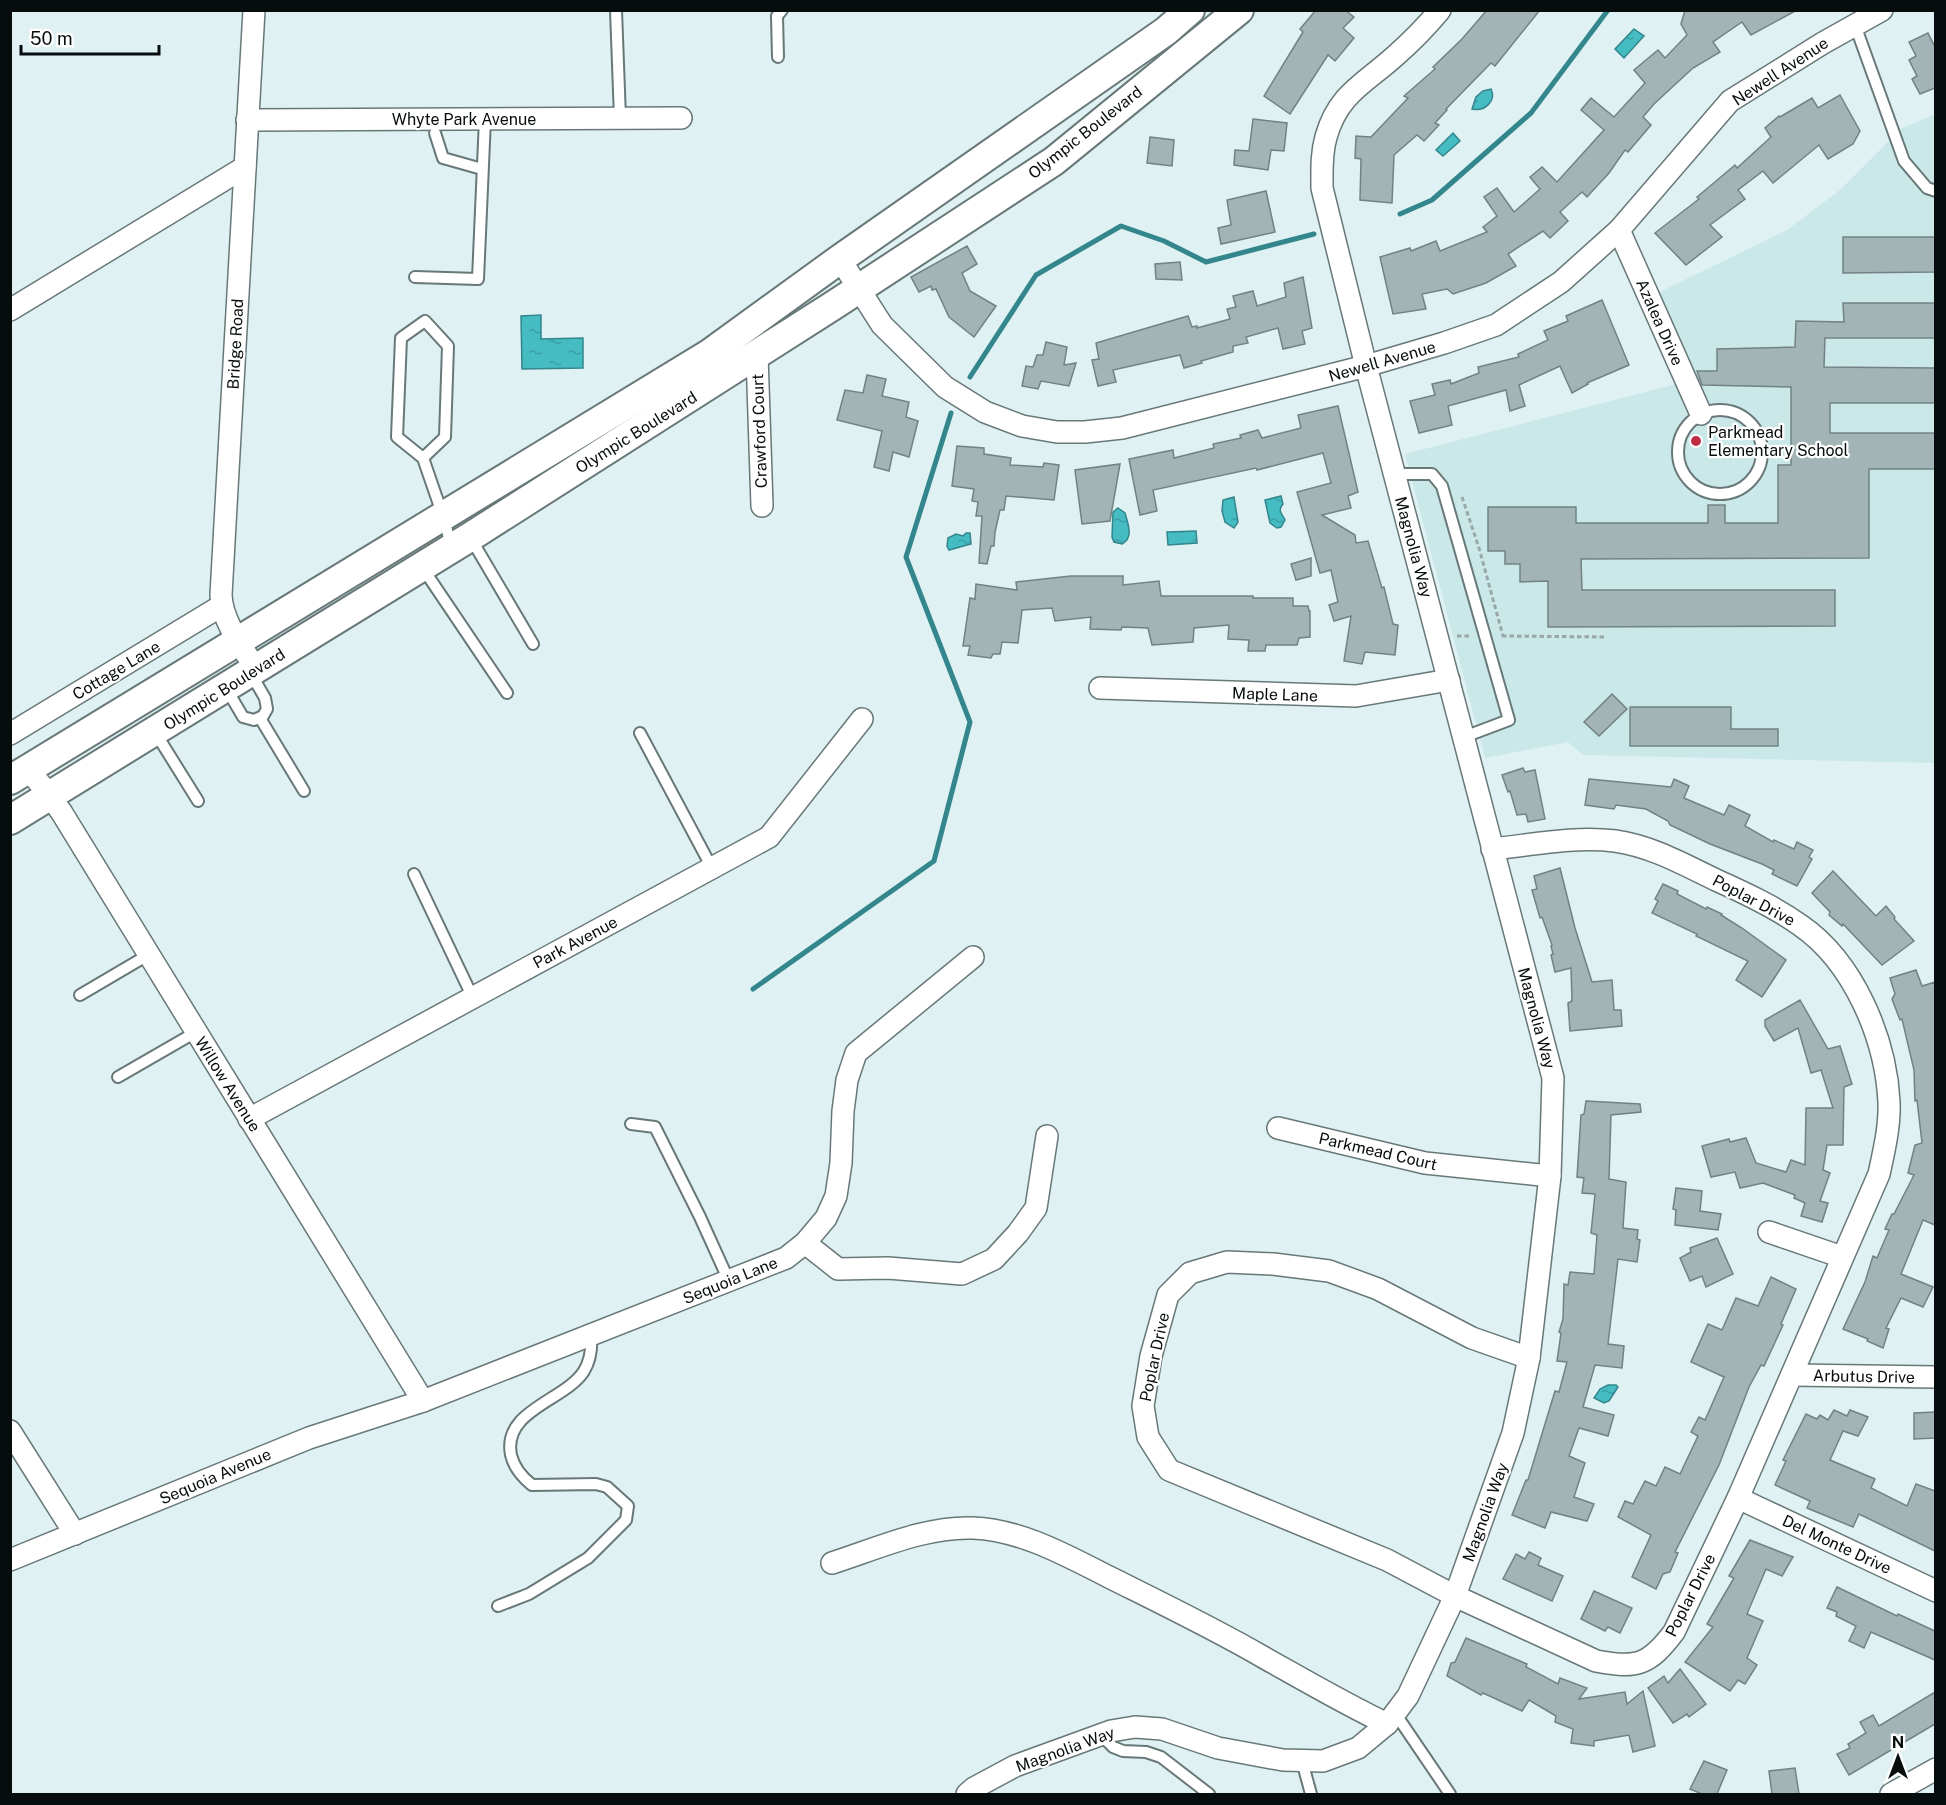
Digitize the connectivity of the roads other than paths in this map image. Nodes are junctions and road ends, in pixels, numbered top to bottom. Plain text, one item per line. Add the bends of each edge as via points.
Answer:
1 (254, 10) edge
2 (616, 10) edge
3 (782, 10) edge
4 (1190, 10) edge
5 (1239, 10) edge
6 (1440, 10) edge
7 (1882, 10) edge
8 (1855, 25) junction
9 (778, 57) dead end
10 (620, 118) junction
11 (681, 118) dead end
12 (484, 119) junction
13 (440, 126) junction
14 (247, 127) junction
15 (245, 167) junction
16 (482, 169) junction
17 (1935, 191) edge
18 (1619, 230) junction
19 (840, 259) junction
20 (415, 277) dead end
21 (859, 289) junction
22 (10, 310) edge
23 (757, 355) junction
24 (1366, 366) junction
25 (1701, 414) junction
26 (423, 458) junction
27 (1394, 474) junction
28 (762, 506) dead end
29 (443, 516) junction
30 (461, 543) junction
31 (422, 567) junction
32 (222, 606) junction
33 (239, 642) junction
34 (533, 644) dead end
35 (253, 670) junction
36 (1449, 680) junction
37 (225, 688) junction
38 (1100, 688) dead end
39 (507, 693) dead end
40 (260, 718) junction
41 (862, 719) dead end
42 (154, 732) junction
43 (640, 733) dead end
44 (10, 734) edge
45 (1464, 737) junction
46 (19, 774) edge
47 (304, 791) dead end
48 (50, 796) junction
49 (198, 801) dead end
50 (10, 820) edge
51 (1492, 849) junction
52 (712, 868) junction
53 (414, 874) dead end
54 (148, 955) junction
55 (973, 957) dead end
56 (80, 995) dead end
57 (473, 998) junction
58 (196, 1032) junction
59 (118, 1077) dead end
60 (249, 1119) junction
61 (631, 1124) dead end
62 (1278, 1128) dead end
63 (1047, 1137) dead end
64 (1550, 1176) junction
65 (1769, 1232) dead end
66 (805, 1243) junction
67 (1842, 1257) junction
68 (729, 1281) junction
69 (591, 1335) junction
70 (1529, 1358) junction
71 (1792, 1375) junction
72 (1935, 1377) edge
73 (423, 1401) junction
74 (10, 1431) edge
75 (1738, 1498) junction
76 (75, 1534) junction
77 (10, 1560) edge
78 (832, 1563) dead end
79 (1935, 1590) edge
80 (1455, 1596) junction
81 (498, 1606) dead end
82 (1391, 1719) junction
83 (1101, 1735) junction
84 (1302, 1761) junction
85 (1935, 1769) edge
86 (967, 1794) edge
87 (1209, 1794) edge
88 (1311, 1794) edge
89 (1450, 1794) edge
90 (1891, 1794) edge

1 - 14 street, Bridge Road
2 - 10 lane
3 - 9 lane via 777,16
4 - 19 main road, Olympic Boulevard via 1166,31
5 - 21 main road, Olympic Boulevard via 1054,161
6 - 24 street, Magnolia Way via 1394,58 1356,87 1335,112 1326,138 1323,188
7 - 8 street, Newell Avenue
8 - 17 lane via 1904,161 1927,188
8 - 18 street, Newell Avenue via 1730,101
10 - 11 street, Whyte Park Avenue
10 - 12 street, Whyte Park Avenue
12 - 13 street, Whyte Park Avenue
12 - 16 lane
13 - 14 street, Whyte Park Avenue
13 - 16 lane via 443,158
14 - 15 street, Bridge Road
15 - 22 street
15 - 32 street, Bridge Road
16 - 20 lane via 478,279
18 - 24 street, Newell Avenue via 1561,282 1496,325
18 - 25 street, Azalea Drive
19 - 21 street, Newell Avenue
19 - 29 main road, Olympic Boulevard via 709,354
21 - 23 main road, Olympic Boulevard
21 - 24 street, Newell Avenue via 882,325 945,387 985,412 1022,426 1057,432 1122,428
23 - 28 street, Crawford Court
23 - 30 main road, Olympic Boulevard
24 - 27 street, Magnolia Way
25 - 25 lane via 1679,439 1680,466 1686,478 1708,493 1734,492 1757,474 1763,446 1758,432 1749,420 1736,413 1714,410
26 - 26 lane via 397,437 401,338 425,321 448,346 445,437
26 - 29 lane
27 - 36 street, Magnolia Way
27 - 45 lane via 1432,474 1442,486 1509,720
29 - 30 lane
29 - 33 main road, Olympic Boulevard
30 - 31 main road, Olympic Boulevard
30 - 34 lane
31 - 35 main road, Olympic Boulevard
31 - 39 lane
32 - 33 street, Bridge Road
32 - 44 street, Cottage Lane
33 - 35 street, Bridge Road
33 - 46 main road, Olympic Boulevard
35 - 37 main road, Olympic Boulevard
35 - 40 lane via 267,709
36 - 38 street, Maple Lane via 1356,696
36 - 45 street, Magnolia Way
37 - 40 lane via 243,717
37 - 42 main road, Olympic Boulevard
40 - 47 lane
41 - 52 street, Park Avenue via 769,837
42 - 48 main road, Olympic Boulevard
42 - 49 lane
43 - 52 lane
45 - 51 street, Magnolia Way
46 - 48 street, Willow Avenue
48 - 50 main road, Olympic Boulevard
48 - 54 street, Willow Avenue
51 - 64 street, Magnolia Way via 1553,1078
51 - 67 street, Poplar Drive via 1574,840 1614,841 1654,851 1747,894 1801,925 1832,954 1858,993 1879,1042 1889,1105 1879,1174
52 - 57 street, Park Avenue
53 - 57 lane
54 - 56 lane
54 - 58 street, Willow Avenue
55 - 66 street, Sequoia Lane via 856,1053 847,1080 836,1196 826,1218
57 - 60 street, Park Avenue
58 - 59 lane
58 - 60 street, Willow Avenue
60 - 73 street, Willow Avenue
61 - 68 lane via 655,1127
62 - 64 street, Parkmead Court via 1425,1163
63 - 66 street via 1036,1208 994,1259 962,1274 888,1268 837,1269
64 - 70 street, Magnolia Way
65 - 67 street
66 - 68 street, Sequoia Lane via 786,1258
67 - 71 street, Poplar Drive
68 - 69 street, Sequoia Lane
69 - 73 street, Sequoia Lane
69 - 81 lane via 592,1346 583,1372 566,1389 530,1412 513,1434 512,1459 532,1485 607,1487 628,1506 626,1520 588,1558 529,1594
70 - 80 street, Magnolia Way via 1513,1433
70 - 80 street, Poplar Drive via 1472,1338 1378,1289 1329,1271 1227,1262 1190,1273 1168,1295 1151,1356 1143,1406 1148,1437 1169,1470 1387,1560
71 - 72 street, Arbutus Drive
71 - 75 street, Poplar Drive
73 - 76 street, Sequoia Avenue via 309,1438
74 - 76 street
75 - 79 street, Del Monte Drive
75 - 80 street, Poplar Drive via 1674,1632 1659,1651 1641,1663 1618,1665 1596,1661
76 - 77 street, Sequoia Avenue
78 - 82 street via 951,1529 973,1528 1021,1538 1044,1545 1167,1605 1315,1688
80 - 82 street, Magnolia Way via 1408,1695
82 - 84 street, Magnolia Way via 1358,1748 1323,1761
82 - 89 lane
83 - 84 street, Magnolia Way via 1135,1727 1162,1730 1218,1748
83 - 86 street, Magnolia Way via 1015,1766
83 - 87 lane via 1123,1751 1161,1757
84 - 88 lane
85 - 90 street

